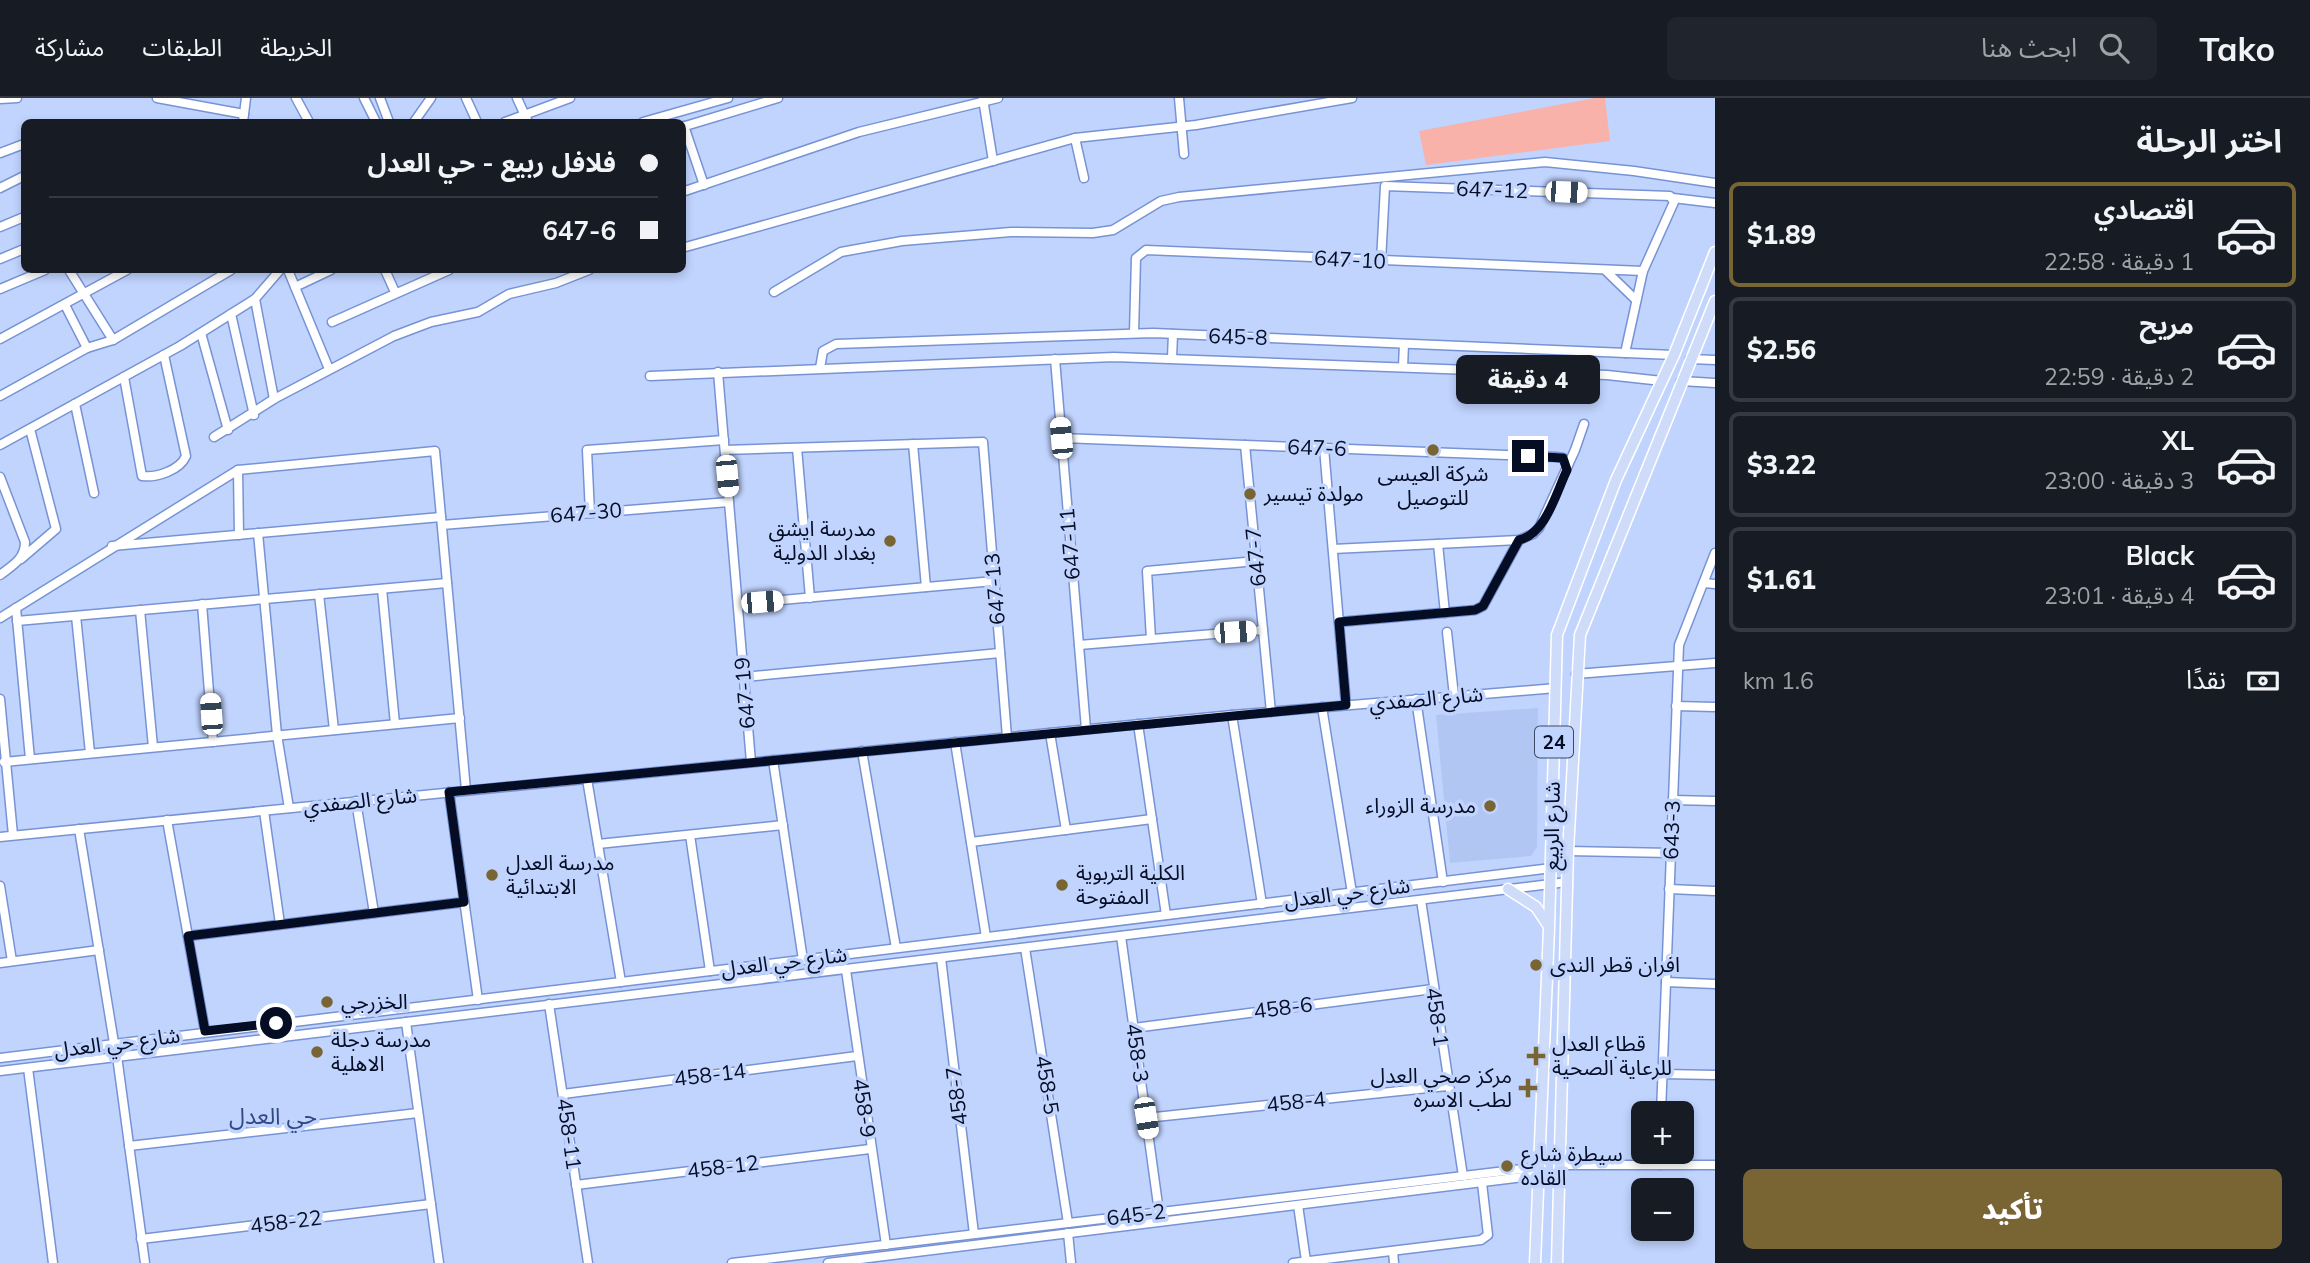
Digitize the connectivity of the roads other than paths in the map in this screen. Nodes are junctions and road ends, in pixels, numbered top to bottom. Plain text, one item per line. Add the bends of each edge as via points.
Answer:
1 (17, 98) edge
2 (157, 98) edge
3 (247, 98) edge
4 (296, 98) edge
5 (364, 98) edge
6 (380, 98) edge
7 (430, 98) edge
8 (466, 98) edge
9 (517, 98) edge
10 (537, 98) edge
11 (570, 98) edge
12 (728, 98) edge
13 (778, 98) edge
14 (998, 98) edge
15 (1179, 98) edge
16 (1352, 98) edge
17 (0, 99) edge
18 (983, 99) edge
19 (534, 110) junction
20 (243, 118) edge
21 (526, 118) edge
22 (307, 119) edge
23 (374, 119) edge
24 (388, 119) edge
25 (416, 119) edge
26 (476, 119) edge
27 (654, 119) edge
28 (686, 126) edge
29 (1182, 126) junction
30 (686, 135) edge
31 (1074, 138) junction
32 (21, 145) edge
33 (0, 153) edge
34 (1184, 153) dead end
35 (993, 161) junction
36 (21, 178) edge
37 (1084, 178) dead end
38 (1715, 183) edge
39 (704, 185) junction
40 (0, 188) edge
41 (686, 191) edge
42 (1673, 200) junction
43 (1715, 202) edge
44 (21, 218) edge
45 (0, 227) edge
46 (686, 247) edge
47 (21, 250) edge
48 (1715, 252) edge
49 (0, 259) edge
50 (1381, 262) junction
51 (1605, 270) junction
52 (1643, 271) junction
53 (38, 273) edge
54 (71, 273) edge
55 (122, 273) edge
56 (226, 273) edge
57 (277, 273) edge
58 (289, 273) edge
59 (325, 273) edge
60 (386, 273) edge
61 (442, 273) edge
62 (581, 273) edge
63 (295, 287) junction
64 (0, 289) edge
65 (395, 292) junction
66 (774, 292) dead end
67 (85, 294) junction
68 (255, 299) junction
69 (1636, 300) junction
70 (1715, 301) edge
71 (65, 305) junction
72 (231, 314) junction
73 (332, 322) dead end
74 (201, 333) junction
75 (1134, 333) junction
76 (1173, 334) junction
77 (0, 339) edge
78 (113, 340) junction
79 (1404, 344) junction
80 (87, 348) junction
81 (1625, 353) junction
82 (164, 355) junction
83 (1674, 355) junction
84 (1172, 358) junction
85 (1055, 359) junction
86 (1690, 359) junction
87 (1715, 360) edge
88 (1403, 367) junction
89 (820, 368) junction
90 (329, 369) junction
91 (718, 372) junction
92 (650, 376) dead end
93 (124, 377) junction
94 (1662, 381) junction
95 (1681, 381) junction
96 (1715, 383) edge
97 (0, 396) edge
98 (274, 399) junction
99 (75, 404) junction
100 (254, 415) junction
101 (1584, 424) dead end
102 (30, 429) junction
103 (228, 430) junction
104 (214, 437) dead end
105 (1061, 438) junction
106 (724, 440) junction
107 (914, 444) junction
108 (0, 445) edge
109 (1245, 445) junction
110 (797, 448) junction
111 (1324, 448) junction
112 (725, 450) junction
113 (1567, 466) junction
114 (238, 470) junction
115 (0, 477) edge
116 (94, 493) dead end
117 (729, 502) junction
118 (590, 513) junction
119 (442, 521) junction
120 (258, 533) junction
121 (240, 535) junction
122 (1519, 540) junction
123 (1438, 544) junction
124 (112, 545) junction
125 (1333, 549) junction
126 (1715, 553) edge
127 (21, 559) junction
128 (1256, 561) junction
129 (0, 575) edge
130 (994, 581) junction
131 (447, 583) junction
132 (1704, 583) junction
133 (1715, 584) edge
134 (926, 587) junction
135 (382, 589) junction
136 (320, 594) junction
137 (810, 598) junction
138 (263, 599) junction
139 (202, 604) junction
140 (738, 604) junction
141 (16, 608) junction
142 (140, 610) junction
143 (1446, 613) junction
144 (76, 616) junction
145 (0, 618) edge
146 (17, 621) junction
147 (1339, 622) junction
148 (1263, 630) junction
149 (1447, 632) dead end
150 (1152, 639) junction
151 (1079, 645) junction
152 (1000, 653) junction
153 (1715, 663) edge
154 (1678, 665) junction
155 (1576, 674) junction
156 (744, 677) junction
157 (1556, 688) junction
158 (1454, 696) junction
159 (0, 699) edge
160 (1416, 699) junction
161 (1346, 705) junction
162 (1676, 706) junction
163 (1322, 707) junction
164 (1715, 707) edge
165 (1271, 712) junction
166 (1232, 715) junction
167 (460, 718) junction
168 (395, 724) junction
169 (1138, 724) junction
170 (1086, 729) junction
171 (334, 730) junction
172 (1049, 733) junction
173 (277, 735) junction
174 (1007, 737) junction
175 (213, 741) junction
176 (955, 742) junction
177 (153, 747) junction
178 (862, 751) junction
179 (90, 753) junction
180 (30, 759) junction
181 (773, 760) junction
182 (4, 762) junction
183 (751, 762) junction
184 (587, 779) junction
185 (466, 790) junction
186 (449, 792) junction
187 (1673, 800) junction
188 (356, 801) junction
189 (1715, 801) edge
190 (289, 808) junction
191 (264, 811) junction
192 (1152, 819) junction
193 (167, 820) junction
194 (783, 825) junction
195 (79, 829) junction
196 (1066, 830) junction
197 (13, 835) junction
198 (690, 835) junction
199 (0, 836) edge
200 (971, 842) junction
201 (598, 844) junction
202 (1568, 851) junction
203 (1671, 853) junction
204 (1568, 866) junction
205 (1551, 868) junction
206 (1443, 882) junction
207 (1567, 882) junction
208 (1433, 883) junction
209 (1550, 884) junction
210 (0, 886) edge
211 (1508, 889) junction
212 (1669, 889) junction
213 (1715, 891) edge
214 (1352, 893) junction
215 (1435, 898) junction
216 (1300, 900) junction
217 (1421, 900) junction
218 (464, 902) junction
219 (1262, 904) junction
220 (374, 913) junction
221 (1302, 914) junction
222 (1166, 915) junction
223 (280, 925) junction
224 (1549, 929) junction
225 (188, 936) junction
226 (1121, 936) junction
227 (985, 937) junction
228 (895, 948) junction
229 (1025, 948) junction
230 (99, 950) junction
231 (941, 958) junction
232 (803, 960) junction
233 (12, 961) junction
234 (0, 963) edge
235 (747, 967) junction
236 (846, 970) junction
237 (710, 971) junction
238 (750, 981) junction
239 (621, 982) junction
240 (1666, 982) junction
241 (1715, 984) edge
242 (1433, 989) junction
243 (478, 1000) junction
244 (550, 1004) junction
245 (348, 1015) junction
246 (406, 1021) junction
247 (351, 1028) junction
248 (1133, 1028) junction
249 (205, 1031) junction
250 (114, 1043) junction
251 (117, 1056) junction
252 (858, 1056) junction
253 (0, 1058) edge
254 (28, 1068) junction
255 (0, 1071) edge
256 (1663, 1074) junction
257 (1715, 1075) edge
258 (1447, 1086) junction
259 (563, 1094) junction
260 (1662, 1101) edge
261 (418, 1113) junction
262 (1146, 1118) junction
263 (129, 1146) junction
264 (870, 1149) junction
265 (1559, 1165) junction
266 (1659, 1165) joint
267 (1715, 1165) edge
268 (1539, 1171) junction
269 (1462, 1176) junction
270 (1482, 1183) junction
271 (576, 1185) junction
272 (431, 1204) junction
273 (1298, 1205) junction
274 (1159, 1212) junction
275 (1068, 1223) junction
276 (1068, 1233) junction
277 (974, 1234) junction
278 (141, 1239) junction
279 (926, 1240) junction
280 (886, 1245) junction
281 (928, 1251) junction
282 (1393, 1251) junction
283 (1306, 1261) edge
284 (53, 1263) edge
285 (145, 1263) edge
286 (439, 1263) edge
287 (588, 1263) edge
288 (732, 1263) edge
289 (828, 1263) edge
290 (1071, 1263) edge
291 (1293, 1263) edge
292 (1394, 1263) edge
293 (1535, 1263) edge
294 (1558, 1263) edge

1 - 17 street
2 - 20 street
3 - 20 street
4 - 22 street
5 - 23 street
6 - 24 street
7 - 25 street
8 - 26 street
9 - 21 street
10 - 19 street
11 - 19 street
12 - 27 street
13 - 28 street
14 - 18 street
15 - 29 street
16 - 29 street
18 - 35 street
18 - 39 street via 859,132
19 - 21 street
29 - 31 street
29 - 34 street
30 - 39 street
31 - 35 street
31 - 37 street
32 - 33 street
35 - 46 street
36 - 40 street
38 - 66 street via 1545,162 1180,197 1161,201 1113,230 998,233 841,252
39 - 41 street
42 - 43 street
42 - 50 street, 647-12 via 1385,186
42 - 52 street
44 - 45 street
47 - 49 street
48 - 83 main road, شارع الربيع / 24
50 - 51 street, 647-10
50 - 75 street, 647-10 via 1146,250 1136,258
51 - 52 street, 647-10
51 - 69 street
52 - 69 street
53 - 64 street
54 - 67 street
55 - 67 street
56 - 78 street
57 - 68 street
58 - 63 street
59 - 63 street
60 - 65 street
61 - 65 street
62 - 90 street via 509,294 478,312 394,336
63 - 90 street
65 - 73 street
67 - 71 street
67 - 78 street
68 - 72 street
68 - 98 street
69 - 81 street
70 - 86 main road, شارع الربيع / 24
71 - 77 street
71 - 80 street
72 - 74 street
72 - 100 street
74 - 82 street
74 - 103 street
75 - 76 street, 645-8
75 - 89 street, 645-8 via 836,344 823,351
76 - 79 street, 645-8
76 - 84 street
78 - 80 street
79 - 81 street, 645-8
79 - 88 street
80 - 97 street
81 - 83 street, 645-8
82 - 93 street
82 - 93 street via 186,456 178,467 142,476
83 - 94 main road, شارع الربيع / 24
84 - 85 street, 645-8
84 - 88 street, 645-8
85 - 89 street, 645-8
85 - 105 street, 647-11
86 - 87 street
86 - 95 main road, شارع الربيع / 24
88 - 94 street, 645-8 via 1621,375
89 - 91 street, 645-8
90 - 98 street
91 - 92 street, 645-8
91 - 106 street, 647-19
93 - 99 street
94 - 157 main road, شارع الربيع / 24 via 1616,480 1557,635
95 - 96 street
95 - 155 main road, شارع الربيع / 24 via 1580,635
98 - 100 street
99 - 102 street
99 - 116 street
100 - 103 street
101 - 113 street
102 - 108 street
102 - 127 street via 56,529
103 - 104 street
105 - 109 street, 647-6
105 - 151 street, 647-11
106 - 112 street, 647-19
106 - 118 street via 587,450
107 - 110 street
107 - 130 street, 647-13 via 983,442
107 - 134 street
109 - 111 street, 647-6
109 - 128 street, 647-7
110 - 112 street
110 - 137 street
111 - 113 street, 647-6 via 1556,457 1563,458
111 - 125 street
112 - 117 street, 647-19
113 - 122 street via 1539,528
114 - 119 street via 435,451
114 - 121 street
114 - 124 street
115 - 127 street via 25,542
117 - 118 street, 647-30
117 - 140 street, 647-19
118 - 119 street, 647-30
119 - 120 street, 647-30
119 - 131 street
120 - 121 street, 647-30
120 - 138 street
121 - 124 street, 647-30
122 - 123 street
122 - 143 street via 1483,606
123 - 125 street
123 - 143 street
124 - 141 street
125 - 147 street
126 - 132 street, 643-3
127 - 129 street
128 - 148 street, 647-7
128 - 150 street via 1147,571
130 - 134 street
130 - 152 street, 647-13
131 - 135 street
131 - 167 street
132 - 133 street
132 - 154 street, 643-3 via 1679,645
134 - 137 street
135 - 136 street
135 - 168 street
136 - 138 street
136 - 171 street
137 - 140 street
138 - 139 street
138 - 173 street
139 - 142 street
139 - 175 street
140 - 156 street, 647-19
141 - 145 street
141 - 146 street
142 - 144 street
142 - 177 street
143 - 147 street
144 - 146 street
144 - 179 street
146 - 180 street
147 - 161 street
148 - 150 street
148 - 165 street, 647-7
149 - 158 street
150 - 151 street
151 - 170 street, 647-11
152 - 156 street
152 - 174 street, 647-13
153 - 154 street
154 - 155 street
154 - 162 street, 643-3
155 - 202 main road, شارع الربيع / 24
156 - 183 street, 647-19
157 - 158 street, شارع الصفدي
157 - 205 main road, شارع الربيع / 24
158 - 160 street, شارع الصفدي
159 - 182 street
160 - 161 street, شارع الصفدي
160 - 206 street
161 - 163 street, شارع الصفدي
162 - 164 street
162 - 187 street, 643-3
163 - 165 street, شارع الصفدي
163 - 214 street
165 - 166 street, شارع الصفدي
166 - 169 street, شارع الصفدي
166 - 219 street
167 - 168 street
167 - 185 street
168 - 171 street
169 - 170 street, شارع الصفدي
169 - 192 street
170 - 172 street, شارع الصفدي
171 - 173 street
172 - 174 street, شارع الصفدي
172 - 196 street
173 - 175 street
173 - 190 street
174 - 176 street, شارع الصفدي
175 - 177 street
176 - 178 street, شارع الصفدي
176 - 200 street
177 - 179 street
178 - 181 street, شارع الصفدي
178 - 228 street
179 - 180 street
180 - 182 street
181 - 183 street, شارع الصفدي
181 - 194 street
182 - 197 street
183 - 184 street, شارع الصفدي
184 - 185 street, شارع الصفدي
184 - 201 street
185 - 186 street, شارع الصفدي
186 - 188 street, شارع الصفدي
186 - 218 street
187 - 189 street
187 - 203 street, 643-3
188 - 190 street, شارع الصفدي
188 - 220 street
190 - 191 street, شارع الصفدي
191 - 193 street, شارع الصفدي
191 - 223 street
192 - 196 street
192 - 222 street
193 - 195 street, شارع الصفدي
193 - 225 street
194 - 198 street
194 - 232 street
195 - 197 street, شارع الصفدي
195 - 230 street
196 - 200 street
197 - 199 street, شارع الصفدي
198 - 201 street
198 - 237 street
200 - 227 street
201 - 239 street
202 - 203 street
202 - 204 main road, شارع الربيع / 24
203 - 212 street, 643-3
204 - 205 street, شارع حي العدل
204 - 207 main road, شارع الربيع / 24
205 - 206 street, شارع حي العدل
205 - 209 main road, شارع الربيع / 24
206 - 208 street, شارع حي العدل
207 - 209 street, شارع حي العدل
207 - 265 main road, شارع الربيع / 24
208 - 214 street, شارع حي العدل
208 - 215 street
209 - 211 street, شارع حي العدل
209 - 224 main road, شارع الربيع / 24
210 - 233 street
211 - 215 street, شارع حي العدل
211 - 224 main road via 1536,907
212 - 213 street
212 - 240 street, 643-3
214 - 216 street, شارع حي العدل
215 - 217 street, شارع حي العدل
216 - 219 street, شارع حي العدل
216 - 221 street
217 - 221 street, شارع حي العدل
217 - 242 street, 458-1
218 - 220 street
218 - 243 street
219 - 222 street, شارع حي العدل
220 - 223 street
221 - 226 street, شارع حي العدل
222 - 227 street, شارع حي العدل
223 - 225 street
224 - 268 main road, شارع الربيع / 24
225 - 249 street
226 - 229 street, شارع حي العدل
226 - 248 street, 458-3
227 - 228 street, شارع حي العدل
228 - 232 street, شارع حي العدل
229 - 231 street, شارع حي العدل
229 - 275 street, 458-5
230 - 233 street
230 - 250 street
231 - 236 street, شارع حي العدل
231 - 277 street, 458-7
232 - 235 street, شارع حي العدل
233 - 234 street
235 - 237 street, شارع حي العدل
235 - 238 street
236 - 238 street, شارع حي العدل
236 - 252 street, 458-9
237 - 239 street, شارع حي العدل
238 - 244 street, شارع حي العدل
239 - 243 street, شارع حي العدل
240 - 241 street
240 - 256 street, 643-3
242 - 248 street, 458-6
242 - 258 street, 458-1
243 - 245 street, شارع حي العدل
244 - 246 street, شارع حي العدل
244 - 259 street, 458-11
245 - 247 street
245 - 249 street, شارع حي العدل
246 - 247 street, شارع حي العدل
246 - 261 street
247 - 251 street, شارع حي العدل
248 - 262 street, 458-3
249 - 250 street, شارع حي العدل
250 - 253 street, شارع حي العدل
251 - 254 street, شارع حي العدل
251 - 263 street
252 - 259 street, 458-14
252 - 264 street, 458-9
254 - 255 street, شارع حي العدل
254 - 284 street
256 - 257 street
256 - 260 street, 643-3
258 - 262 street, 458-4
258 - 269 street, 458-1
259 - 271 street, 458-11
261 - 263 street
261 - 272 street
262 - 274 street, 458-3
263 - 278 street
264 - 271 street, 458-12
264 - 280 street, 458-9
265 - 266 street
265 - 294 main road, شارع الربيع / 24
266 - 267 street
268 - 269 street, 645-2
268 - 270 street, 645-2
268 - 293 main road, شارع الربيع / 24
269 - 274 street, 645-2
270 - 273 street, 645-2
270 - 282 street via 1488,1235 1481,1240
271 - 287 street, 458-11
272 - 278 street, 458-22
272 - 286 street
273 - 276 street, 645-2
273 - 283 street
274 - 275 street, 645-2
275 - 277 street, 645-2
276 - 281 street, 645-2
276 - 290 street
277 - 279 street, 645-2
278 - 285 street
279 - 280 street, 645-2
279 - 281 street
280 - 288 street, 645-2
281 - 289 street, 645-2
282 - 283 street
282 - 292 street
283 - 291 street

